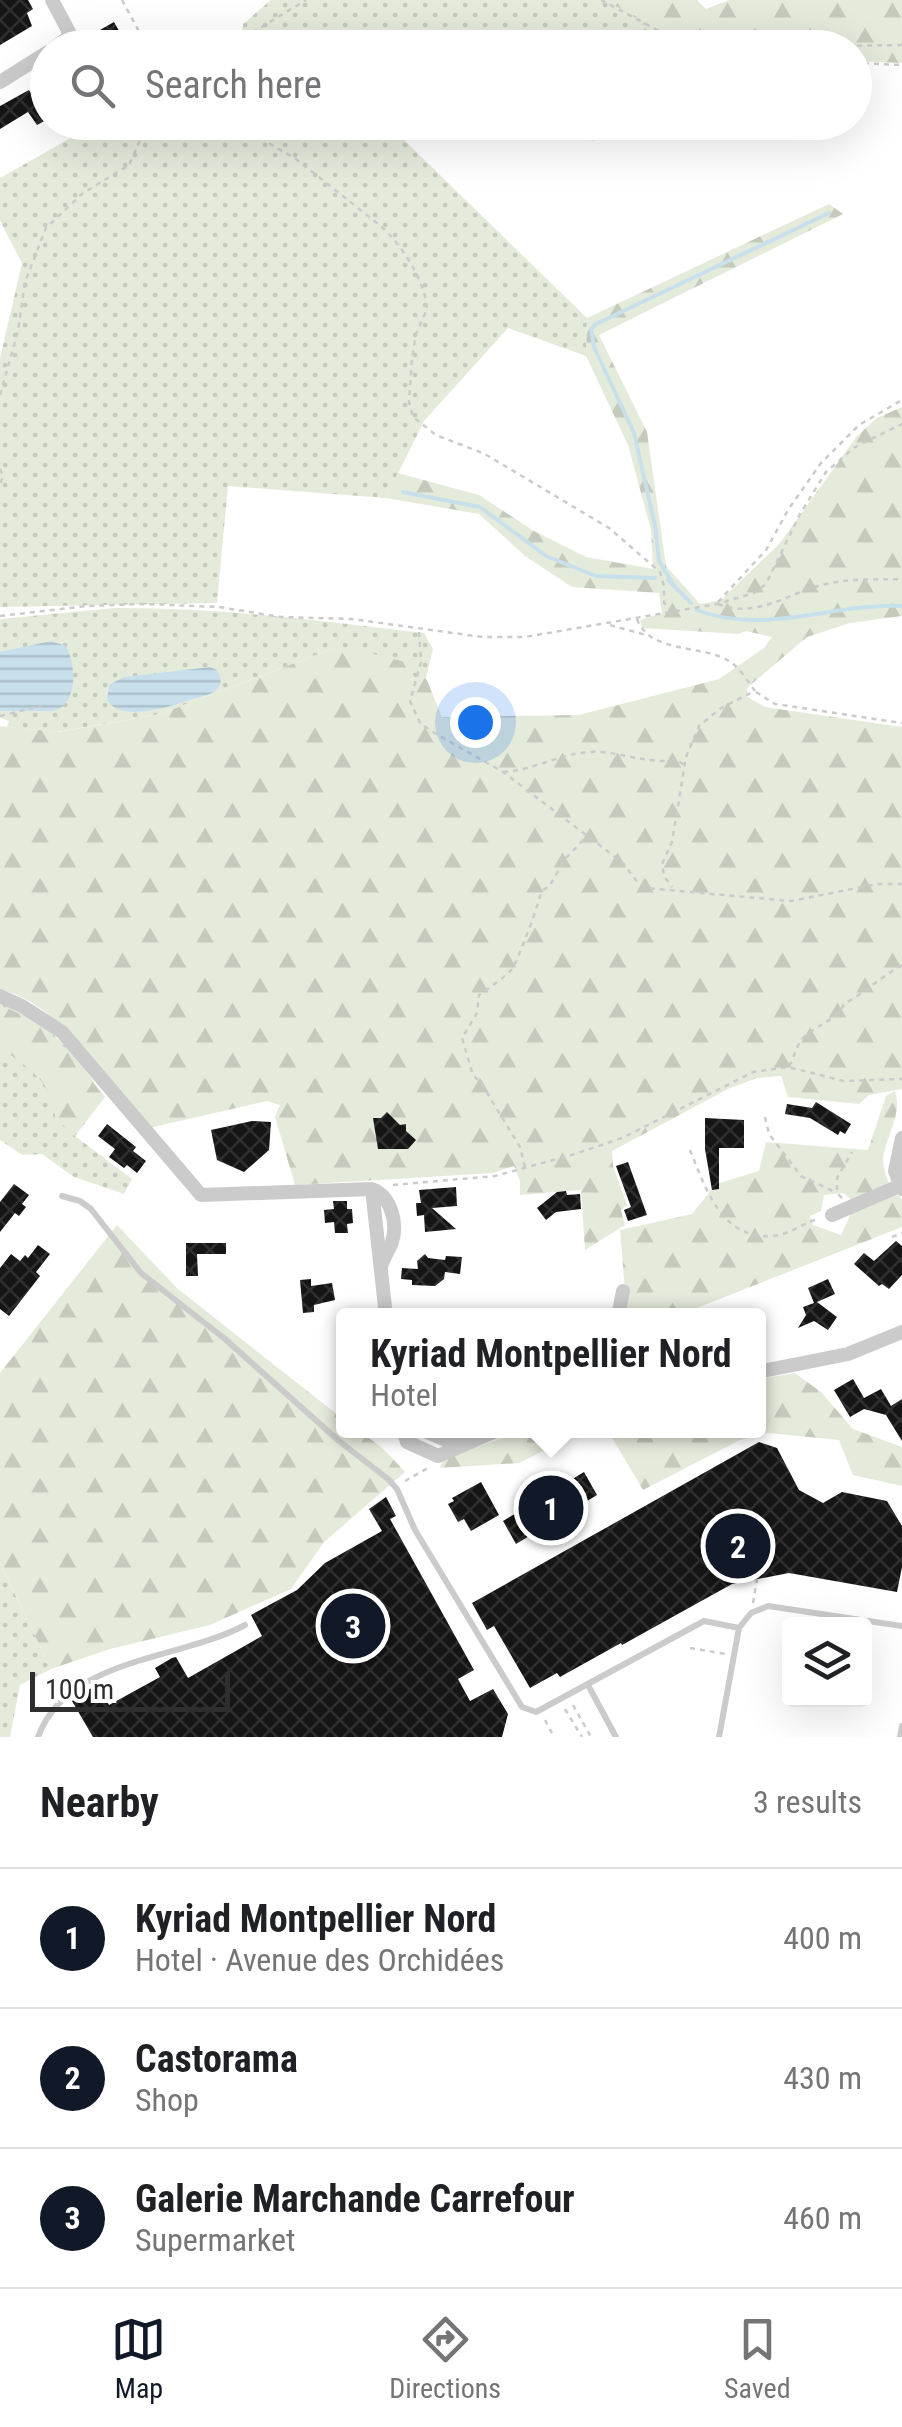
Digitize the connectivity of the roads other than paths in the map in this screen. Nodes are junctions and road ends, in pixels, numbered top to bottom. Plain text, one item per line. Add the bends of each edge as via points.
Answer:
1 (52, 0) edge
2 (68, 30) edge
3 (30, 63) edge
4 (0, 82) edge
5 (0, 996) edge
6 (902, 1138) edge
7 (901, 1188) edge
8 (62, 1196) dead end
9 (832, 1215) road end
10 (623, 1291) dead end
11 (385, 1308) edge
12 (620, 1308) edge
13 (902, 1332) edge
14 (766, 1371) edge
15 (406, 1438) edge
16 (479, 1438) edge
17 (244, 1625) dead end
18 (902, 1626) edge
19 (739, 1628) junction
20 (588, 1684) junction
21 (902, 1726) edge
22 (614, 1736) edge
23 (38, 1737) edge
24 (719, 1737) edge
25 (900, 1737) edge

1 - 2 street
3 - 4 street
5 - 11 street via 62,1032 201,1195 372,1189
6 - 7 street via 896,1162
7 - 9 street
8 - 20 lane via 90,1209 141,1273 397,1489 522,1707 536,1712
10 - 12 street
13 - 14 street via 834,1358
15 - 16 street via 438,1456
17 - 23 lane via 117,1668 64,1698
18 - 19 lane via 768,1606
19 - 20 lane via 704,1621
19 - 24 lane
20 - 22 lane
21 - 25 lane

